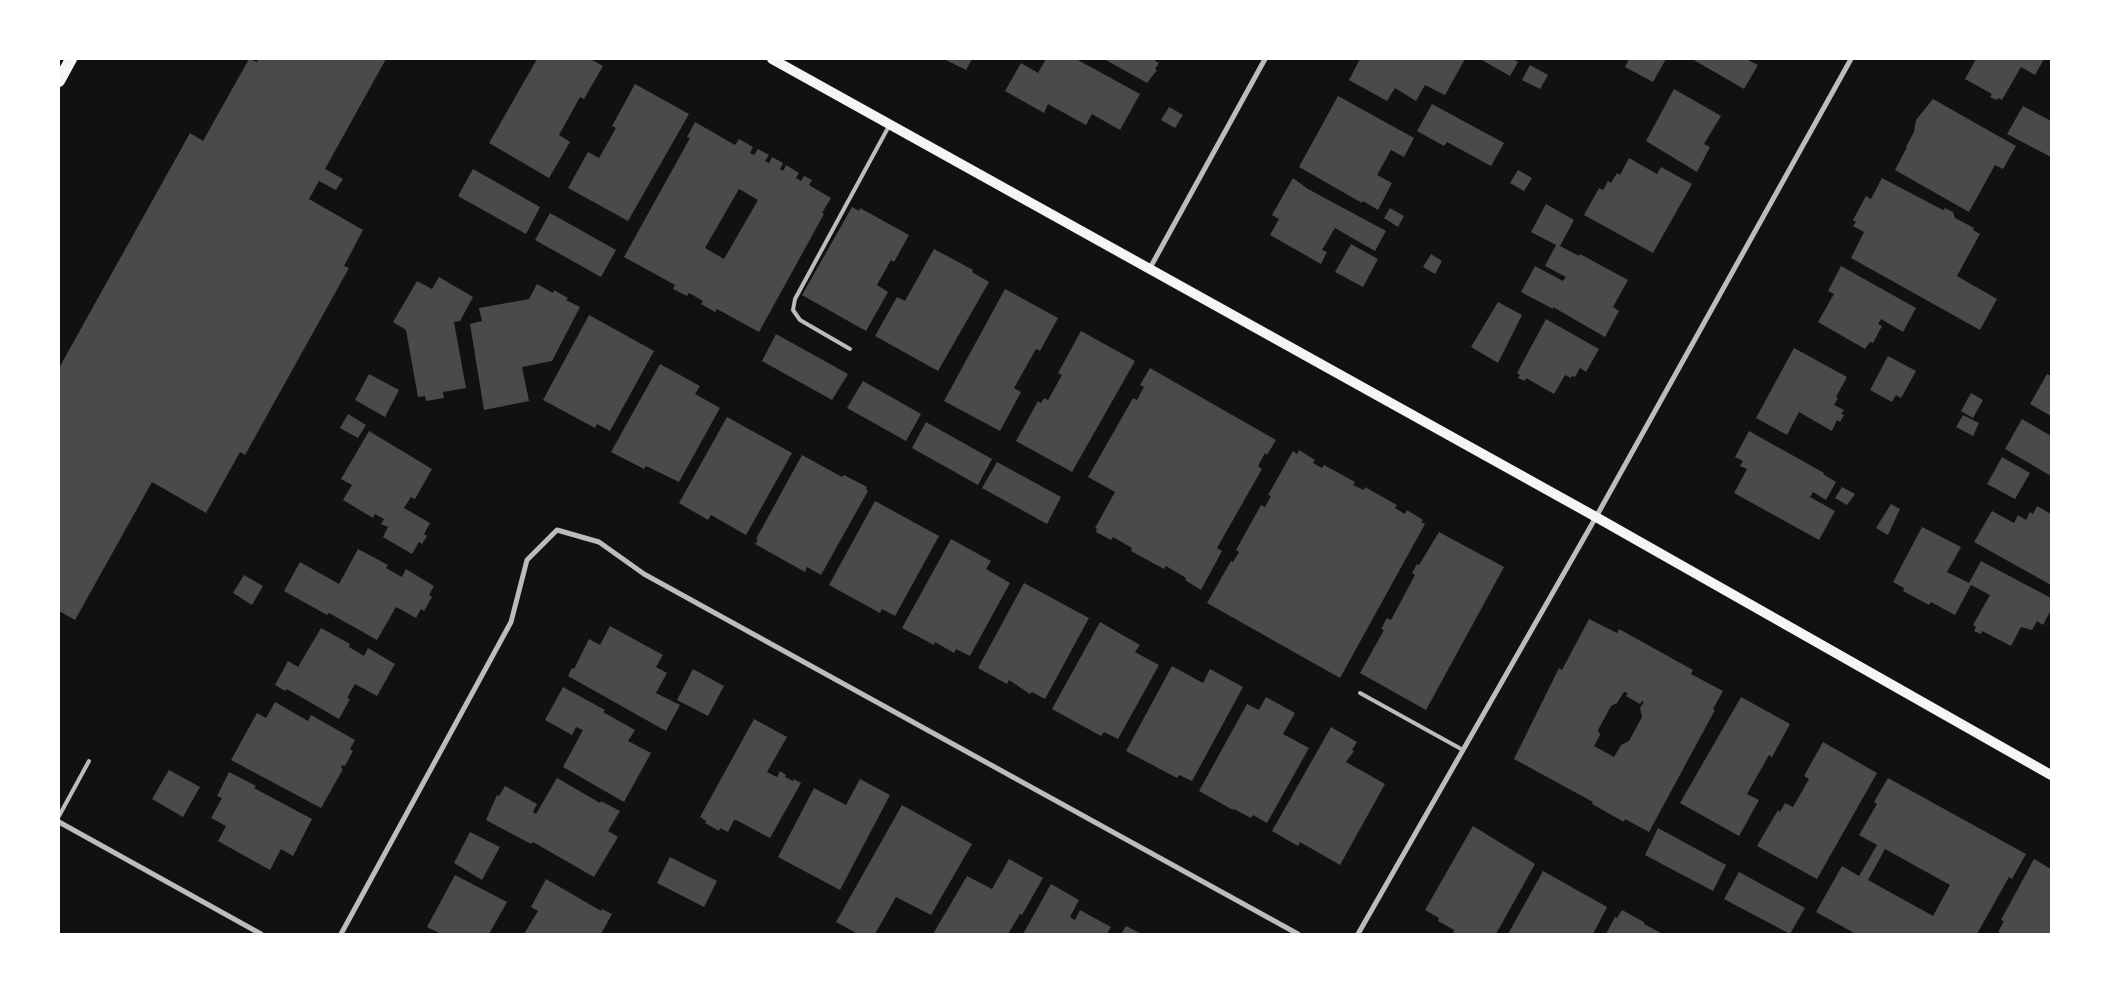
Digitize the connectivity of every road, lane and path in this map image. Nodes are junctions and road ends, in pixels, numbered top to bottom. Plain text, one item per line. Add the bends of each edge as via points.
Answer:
1 (71, 59) edge
2 (772, 59) edge
3 (1265, 59) edge
4 (1851, 59) edge
5 (59, 81) edge
6 (890, 124) junction
7 (1150, 268) junction
8 (850, 349) dead end
9 (1596, 517) junction
10 (1360, 694) dead end
11 (1463, 750) junction
12 (89, 761) dead end
13 (2051, 775) edge
14 (59, 816) edge
15 (59, 822) edge
16 (261, 934) edge
17 (341, 934) edge
18 (1298, 934) edge
19 (1358, 934) edge

1 - 5 main road
2 - 6 main road
3 - 7 street
4 - 9 street
6 - 7 main road
6 - 8 lane via 794,299 793,310 800,320
7 - 9 main road
9 - 11 street
9 - 13 main road
10 - 11 lane
11 - 19 street
12 - 14 lane
15 - 16 street
17 - 18 street via 511,622 527,560 556,530 599,542 644,574

